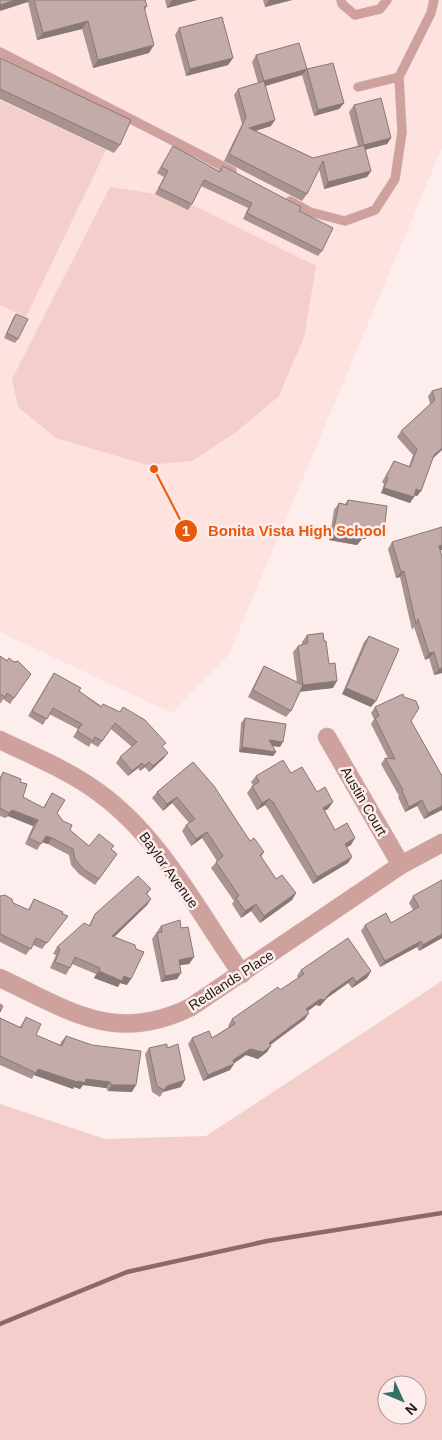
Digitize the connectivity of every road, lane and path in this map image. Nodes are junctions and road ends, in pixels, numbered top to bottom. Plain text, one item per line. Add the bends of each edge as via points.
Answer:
1 (341, 0) edge
2 (387, 0) edge
3 (434, 0) edge
4 (0, 52) edge
5 (399, 77) junction
6 (358, 87) dead end
7 (239, 175) edge
8 (284, 198) edge
9 (327, 737) dead end
10 (0, 740) edge
11 (442, 843) edge
12 (401, 865) junction
13 (242, 974) junction
14 (0, 978) edge

1 - 2 lane via 356,15 380,9
3 - 5 lane via 432,13
4 - 7 lane
5 - 6 lane
5 - 8 lane via 402,132 395,179 374,210 345,221 310,212
9 - 12 street, Austin Court
10 - 13 street, Baylor Avenue via 98,791 128,817 162,856
11 - 12 street, Redlands Place
12 - 13 street, Redlands Place
13 - 14 street, Redlands Place via 175,1014 158,1020 123,1024 88,1019

